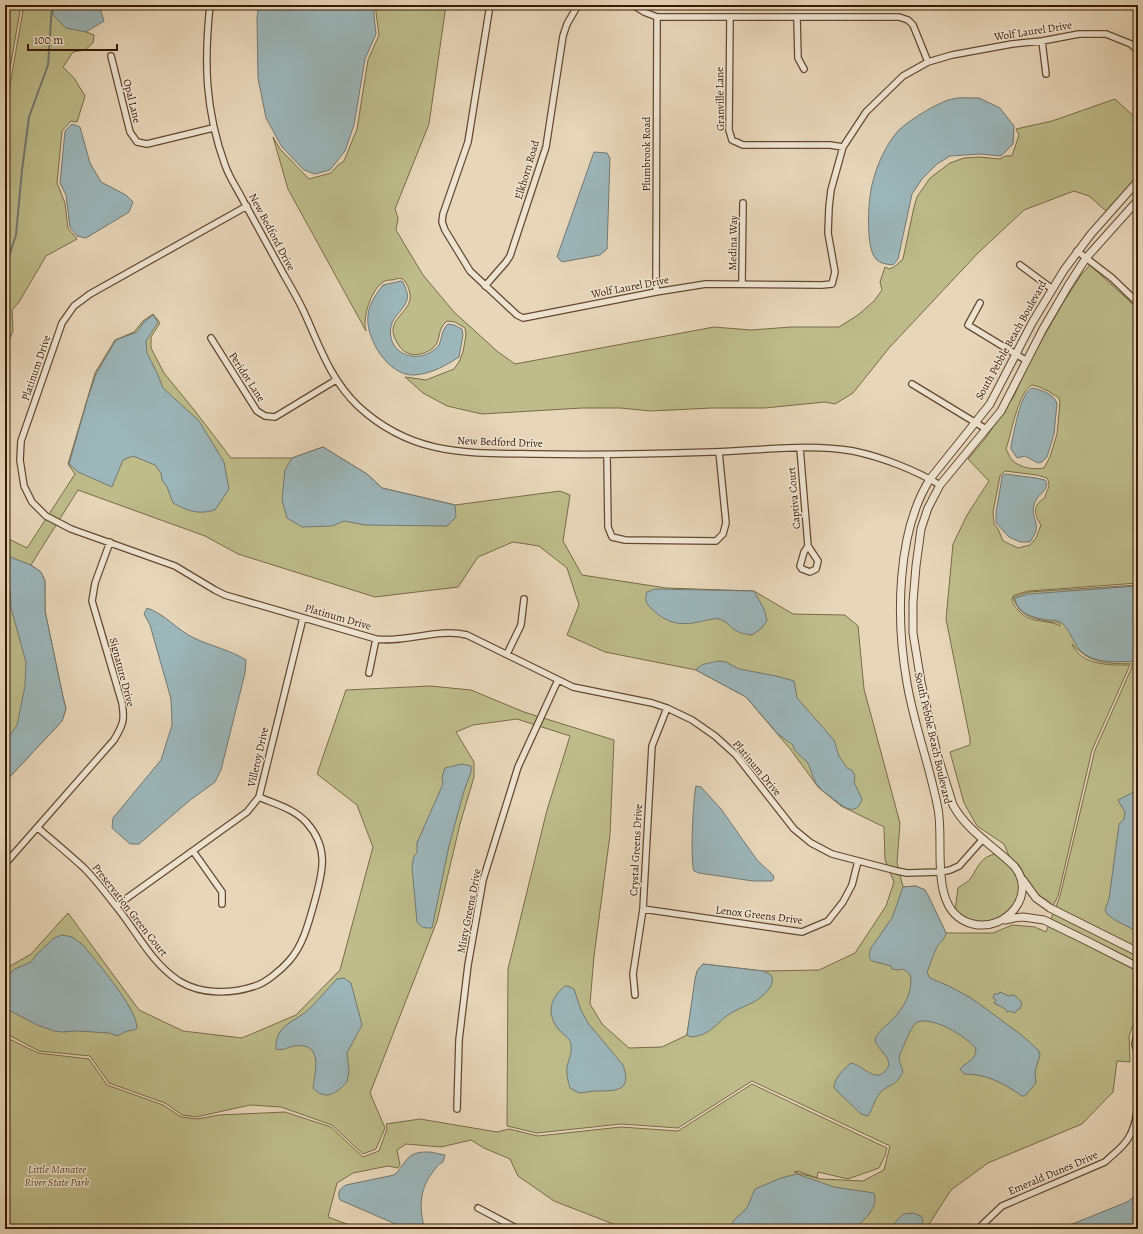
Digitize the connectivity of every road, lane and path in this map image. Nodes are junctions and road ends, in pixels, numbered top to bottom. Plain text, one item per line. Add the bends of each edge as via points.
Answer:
1 (210, 5) edge
2 (490, 5) edge
3 (578, 5) edge
4 (633, 5) edge
5 (657, 17) junction
6 (730, 17) junction
7 (796, 17) junction
8 (1042, 41) junction
9 (1138, 51) edge
10 (111, 56) dead end
11 (928, 62) junction
12 (804, 69) dead end
13 (1046, 74) dead end
14 (213, 128) junction
15 (843, 147) junction
16 (1138, 181) edge
17 (1138, 200) edge
18 (743, 202) dead end
19 (247, 206) junction
20 (1077, 251) junction
21 (1086, 258) junction
22 (1020, 265) dead end
23 (742, 283) junction
24 (485, 286) junction
25 (1051, 288) junction
26 (656, 292) junction
27 (980, 303) dead end
28 (1138, 303) edge
29 (211, 338) dead end
30 (1016, 354) junction
31 (1027, 361) junction
32 (336, 380) junction
33 (912, 384) dead end
34 (975, 422) junction
35 (986, 429) junction
36 (800, 448) junction
37 (719, 452) junction
38 (607, 455) junction
39 (930, 479) junction
40 (940, 485) junction
41 (110, 542) junction
42 (808, 546) dead end
43 (524, 599) dead end
44 (303, 618) junction
45 (376, 639) junction
46 (507, 654) junction
47 (369, 673) dead end
48 (558, 680) junction
49 (667, 708) junction
50 (937, 754) junction
51 (925, 757) junction
52 (259, 797) junction
53 (38, 828) junction
54 (983, 839) junction
55 (193, 851) junction
56 (858, 862) junction
57 (5, 864) edge
58 (941, 872) junction
59 (1020, 873) junction
60 (222, 904) dead end
61 (116, 906) junction
62 (643, 909) junction
63 (999, 923) junction
64 (1138, 952) edge
65 (1138, 967) edge
66 (635, 995) dead end
67 (1138, 1028) edge
68 (1138, 1056) edge
69 (1138, 1085) edge
70 (457, 1109) dead end
71 (478, 1208) dead end
72 (518, 1229) edge
73 (980, 1229) edge

1 - 14 street, New Bedford Drive via 206,81
2 - 24 street, Wolf Laurel Drive via 468,142 442,222 444,230 470,271
3 - 24 street, Elkhorn Road via 563,36 546,148 510,256
4 - 5 street
5 - 6 street
5 - 26 street, Plumbrook Road
6 - 7 street
6 - 15 street, Granville Lane via 729,130 732,140 743,145
7 - 11 street via 898,17 908,20 913,25
7 - 12 street via 798,58
8 - 9 street, Wolf Laurel Drive via 1079,34 1106,34 1130,44
8 - 11 street, Wolf Laurel Drive via 1012,44
8 - 13 street
10 - 14 street, Opal Lane via 130,132 136,142 147,144
11 - 15 street, Wolf Laurel Drive via 904,76 885,93 866,112
14 - 19 street, New Bedford Drive via 226,167
15 - 23 street, Wolf Laurel Drive via 829,207 828,233 835,272 832,284
16 - 20 street, South Pebble Beach Boulevard
17 - 21 street, South Pebble Beach Boulevard
18 - 23 street, Medina Way
19 - 32 street, New Bedford Drive via 304,311 319,349
19 - 41 street, Platinum Drive via 90,294 74,306 62,323 21,441 20,460 24,486 32,502 46,516 71,529
20 - 21 street
20 - 25 street, South Pebble Beach Boulevard
21 - 28 street
21 - 31 street, South Pebble Beach Boulevard via 1053,310
22 - 25 street
23 - 26 street, Wolf Laurel Drive via 706,284
24 - 26 street, Wolf Laurel Drive via 523,318
25 - 30 street, South Pebble Beach Boulevard
27 - 30 street via 968,325
29 - 32 street, Peridot Lane via 257,411 265,416 275,417
30 - 31 street
30 - 34 street, South Pebble Beach Boulevard via 990,404
31 - 35 street, South Pebble Beach Boulevard via 1001,411
32 - 38 street, New Bedford Drive via 358,405 381,424 412,441 438,449 475,454
33 - 34 street
34 - 35 street
34 - 39 street, South Pebble Beach Boulevard
35 - 40 street, South Pebble Beach Boulevard
36 - 37 street, New Bedford Drive
36 - 39 street, New Bedford Drive via 851,451 877,456
36 - 42 street, Captiva Court
37 - 38 street, New Bedford Drive
37 - 38 street via 726,523 723,534 716,541 625,540 612,537 608,527
39 - 40 street, New Bedford Drive
39 - 51 street, South Pebble Beach Boulevard via 918,501 910,527 903,564 900,609 907,683
40 - 50 street, South Pebble Beach Boulevard via 921,529 913,602 913,633
41 - 44 street, Platinum Drive via 175,566 225,595
41 - 53 street, Signature Drive via 95,583 92,601 122,703 122,727 114,740
43 - 46 street via 521,625
44 - 45 street, Platinum Drive
44 - 52 street, Villeroy Drive
45 - 46 street, Platinum Drive via 393,640 459,633 471,636
45 - 47 street
46 - 48 street, Platinum Drive
48 - 49 street, Platinum Drive via 578,688
48 - 70 street, Misty Greens Drive via 518,767 483,880 468,965 460,1032
49 - 56 street, Platinum Drive via 698,724 726,745 805,839 826,851
49 - 62 street, Crystal Greens Drive via 652,746
50 - 51 street
50 - 54 street, South Pebble Beach Boulevard via 953,805 965,823
51 - 58 street, South Pebble Beach Boulevard via 939,811
52 - 55 street, Villeroy Drive via 247,812
52 - 61 street, Preservation Green Court via 292,811 306,823 317,839 322,855 322,873 308,926 289,961 274,974 257,986 227,992 204,991 180,981 154,960
53 - 57 street, Signature Drive
53 - 61 street, Preservation Green Court via 84,868
54 - 58 street, Platinum Drive via 959,866
54 - 59 street, South Pebble Beach Boulevard
55 - 60 street via 222,892
55 - 61 street, Villeroy Drive
56 - 58 street, Platinum Drive via 902,872
56 - 62 street, Lenox Greens Drive via 852,885 828,921 802,932
58 - 63 street, South Pebble Beach Boulevard via 944,898 956,916 979,925
59 - 63 street via 1022,891 1018,903
59 - 64 street, South Pebble Beach Boulevard via 1032,894 1046,906
62 - 66 street, Crystal Greens Drive via 633,974
63 - 65 street, South Pebble Beach Boulevard via 1018,917 1044,920
67 - 68 street via 1135,1044
69 - 73 street, Emerald Dunes Drive via 1135,1122 1129,1138 1114,1154 1105,1162 1002,1206
71 - 72 street

